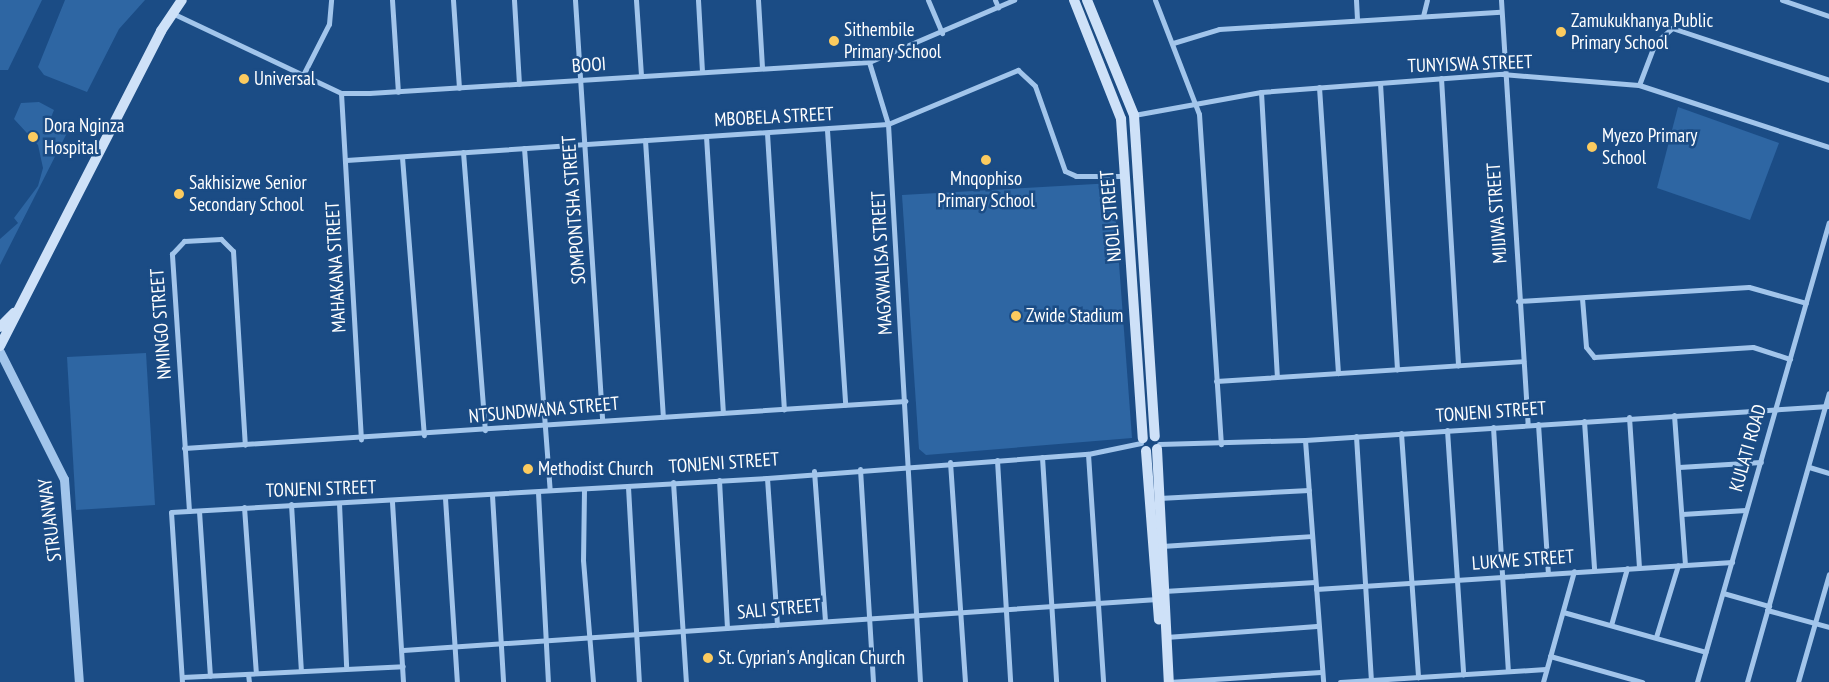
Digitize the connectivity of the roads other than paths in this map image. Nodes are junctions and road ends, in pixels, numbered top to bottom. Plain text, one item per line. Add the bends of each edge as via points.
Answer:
1 (182, 0) edge
2 (331, 0) edge
3 (392, 0) edge
4 (453, 0) edge
5 (514, 0) edge
6 (575, 0) edge
7 (636, 0) edge
8 (698, 0) edge
9 (758, 0) edge
10 (928, 0) edge
11 (995, 0) edge
12 (1014, 0) edge
13 (1074, 0) edge
14 (1087, 0) edge
15 (1154, 0) edge
16 (1356, 0) edge
17 (1427, 0) edge
18 (1500, 0) edge
19 (1782, 0) edge
20 (998, 7) junction
21 (1500, 12) junction
22 (172, 13) junction
23 (1423, 16) junction
24 (1829, 16) edge
25 (1357, 19) junction
26 (942, 33) junction
27 (1173, 43) junction
28 (869, 62) junction
29 (762, 67) junction
30 (702, 72) junction
31 (1502, 74) junction
32 (303, 75) junction
33 (641, 76) junction
34 (1441, 78) junction
35 (1829, 80) edge
36 (580, 81) junction
37 (1380, 83) junction
38 (520, 84) junction
39 (1639, 85) junction
40 (1319, 87) junction
41 (459, 88) junction
42 (398, 92) junction
43 (1260, 92) junction
44 (341, 93) junction
45 (1196, 102) junction
46 (1134, 115) junction
47 (888, 124) junction
48 (827, 130) junction
49 (767, 132) junction
50 (706, 136) junction
51 (645, 140) junction
52 (585, 144) junction
53 (1829, 147) edge
54 (524, 148) junction
55 (463, 152) junction
56 (402, 157) junction
57 (346, 160) junction
58 (1124, 176) junction
59 (1829, 223) edge
60 (1582, 298) junction
61 (25, 299) junction
62 (1518, 301) junction
63 (1806, 303) junction
64 (0, 327) edge
65 (0, 346) edge
66 (0, 352) edge
67 (1790, 359) junction
68 (1523, 361) junction
69 (3, 365) edge
70 (1458, 365) junction
71 (1397, 369) junction
72 (1338, 373) junction
73 (1277, 378) junction
74 (1216, 381) junction
75 (1829, 393) edge
76 (905, 401) junction
77 (845, 404) junction
78 (1827, 406) edge
79 (784, 409) junction
80 (1775, 409) junction
81 (723, 412) junction
82 (1674, 415) junction
83 (663, 416) junction
84 (1629, 417) junction
85 (602, 419) junction
86 (1584, 421) junction
87 (1528, 424) junction
88 (1538, 424) junction
89 (545, 426) junction
90 (1493, 427) junction
91 (485, 430) junction
92 (1447, 430) junction
93 (1400, 433) junction
94 (424, 435) junction
95 (1356, 436) junction
96 (361, 439) junction
97 (1305, 440) junction
98 (1157, 443) junction
99 (1143, 444) junction
100 (1221, 444) junction
101 (245, 445) junction
102 (184, 448) junction
103 (1088, 454) junction
104 (1042, 457) junction
105 (997, 460) junction
106 (950, 462) junction
107 (1761, 462) junction
108 (905, 465) junction
109 (1679, 467) junction
110 (1809, 467) junction
111 (860, 469) junction
112 (814, 471) junction
113 (1829, 472) edge
114 (767, 478) junction
115 (719, 480) junction
116 (673, 482) junction
117 (628, 487) junction
118 (550, 490) junction
119 (584, 490) junction
120 (1309, 490) junction
121 (538, 492) junction
122 (492, 495) junction
123 (445, 498) junction
124 (1158, 498) junction
125 (392, 502) junction
126 (339, 503) junction
127 (290, 504) junction
128 (244, 507) junction
129 (188, 510) junction
130 (199, 510) junction
131 (1746, 510) junction
132 (1682, 514) junction
133 (1311, 536) junction
134 (1161, 546) junction
135 (1732, 562) junction
136 (1685, 565) junction
137 (1678, 566) junction
138 (1628, 568) junction
139 (1639, 568) junction
140 (1594, 569) junction
141 (1574, 571) junction
142 (1548, 572) junction
143 (1829, 574) edge
144 (1503, 576) junction
145 (1456, 579) junction
146 (1315, 582) junction
147 (1410, 582) junction
148 (1365, 586) junction
149 (1316, 589) junction
150 (1723, 593) junction
151 (1160, 595) junction
152 (1097, 604) junction
153 (1052, 606) junction
154 (1006, 608) junction
155 (1768, 608) junction
156 (962, 611) junction
157 (1563, 612) junction
158 (916, 614) junction
159 (869, 617) junction
160 (826, 620) junction
161 (1815, 623) junction
162 (778, 625) junction
163 (1611, 625) junction
164 (1317, 626) junction
165 (1829, 627) edge
166 (727, 628) junction
167 (682, 631) junction
168 (636, 634) junction
169 (589, 636) junction
170 (1656, 637) junction
171 (1166, 638) junction
172 (544, 640) junction
173 (501, 644) junction
174 (454, 647) junction
175 (403, 650) junction
176 (1706, 652) junction
177 (1550, 656) junction
178 (346, 666) junction
179 (403, 666) junction
180 (1546, 669) junction
181 (301, 670) junction
182 (1321, 672) junction
183 (1508, 672) junction
184 (256, 673) junction
185 (248, 674) junction
186 (1463, 674) junction
187 (210, 676) junction
188 (1418, 677) junction
189 (182, 680) edge
190 (1371, 680) junction
191 (79, 682) edge
192 (249, 682) edge
193 (403, 682) edge
194 (457, 682) edge
195 (503, 682) edge
196 (548, 682) edge
197 (592, 682) edge
198 (639, 682) edge
199 (686, 682) edge
200 (873, 682) edge
201 (920, 682) edge
202 (965, 682) edge
203 (1010, 682) edge
204 (1056, 682) edge
205 (1103, 682) edge
206 (1164, 682) edge
207 (1169, 682) edge
208 (1323, 682) edge
209 (1340, 682) edge
210 (1543, 682) edge
211 (1642, 682) edge
212 (1698, 682) edge
213 (1747, 682) edge
214 (1798, 682) edge

1 - 22 main road
2 - 32 street via 329,24
3 - 42 street
4 - 41 street
5 - 38 street
6 - 36 street, SOMPONTSHA STREET
7 - 33 street
8 - 30 street
9 - 29 street
10 - 26 street
11 - 20 street
12 - 20 street, BOOI
13 - 58 main road, NJOLI STREET via 1118,102
14 - 46 main road, NJOLI STREET
15 - 27 street
16 - 25 street
17 - 23 street
18 - 21 street, MJIJWA STREET
19 - 24 street
20 - 26 street, BOOI
21 - 23 street
21 - 31 street, MJIJWA STREET
22 - 32 street, BOOI
22 - 61 main road
23 - 25 street
25 - 27 street via 1209,30
26 - 28 street, BOOI
27 - 45 street
28 - 29 street, BOOI
28 - 47 street, MAGXWALISA STREET
29 - 30 street, BOOI
30 - 33 street, BOOI
31 - 34 street, TUNYISWA STREET
31 - 39 street, TUNYISWA STREET
31 - 62 street, MJIJWA STREET
32 - 44 street, BOOI
33 - 36 street, BOOI
34 - 37 street, TUNYISWA STREET
34 - 70 street
35 - 39 street via 1672,28 1655,42
36 - 38 street, BOOI
36 - 52 street, SOMPONTSHA STREET
37 - 40 street, TUNYISWA STREET
37 - 71 street
38 - 41 street, BOOI
39 - 53 street, TUNYISWA STREET
40 - 43 street, TUNYISWA STREET
40 - 72 street
41 - 42 street, BOOI
42 - 44 street, BOOI
43 - 45 street, TUNYISWA STREET
43 - 73 street
44 - 57 street, MAHAKANA STREET
45 - 46 street, TUNYISWA STREET
45 - 74 street
46 - 98 main road, NJOLI STREET
47 - 48 street, MBOBELA STREET
47 - 58 street, MBOBELA STREET via 1018,70 1035,86 1065,171 1076,176
47 - 76 street, MAGXWALISA STREET
48 - 49 street, MBOBELA STREET
48 - 77 street
49 - 50 street, MBOBELA STREET
49 - 79 street
50 - 51 street, MBOBELA STREET
50 - 81 street
51 - 52 street, MBOBELA STREET
51 - 83 street
52 - 54 street, MBOBELA STREET
52 - 85 street, SOMPONTSHA STREET
54 - 55 street, MBOBELA STREET
54 - 89 street
55 - 56 street, MBOBELA STREET
55 - 91 street
56 - 57 street, MBOBELA STREET
56 - 94 street
57 - 96 street, MAHAKANA STREET
58 - 99 main road, NJOLI STREET
59 - 63 street, KULATI ROAD
60 - 62 street
60 - 63 street via 1749,287
60 - 67 street via 1586,347 1594,357 1753,347
61 - 64 main road
61 - 65 main road
62 - 68 street, MJIJWA STREET
63 - 67 street, KULATI ROAD
66 - 69 street, STRUANWAY
67 - 80 street, KULATI ROAD
68 - 70 street
68 - 87 street, MJIJWA STREET
69 - 191 street, STRUANWAY via 64,479
70 - 71 street
71 - 72 street
72 - 73 street
73 - 74 street
74 - 100 street
75 - 78 street
76 - 77 street, NTSUNDWANA STREET
76 - 108 street, MAGXWALISA STREET via 910,448
77 - 79 street, NTSUNDWANA STREET
78 - 80 street, TONJENI STREET
78 - 110 street
79 - 81 street, NTSUNDWANA STREET
80 - 82 street, TONJENI STREET
80 - 107 street, KULATI ROAD
81 - 83 street, NTSUNDWANA STREET
82 - 84 street, TONJENI STREET
82 - 109 street
83 - 85 street, NTSUNDWANA STREET
84 - 86 street, TONJENI STREET
84 - 139 street
85 - 89 street, NTSUNDWANA STREET
86 - 88 street, TONJENI STREET
86 - 140 street
87 - 88 street, TONJENI STREET
87 - 90 street, TONJENI STREET
88 - 142 street
89 - 91 street, NTSUNDWANA STREET
89 - 118 street
90 - 92 street, TONJENI STREET
90 - 144 street
91 - 94 street, NTSUNDWANA STREET
92 - 93 street, TONJENI STREET
92 - 145 street
93 - 95 street, TONJENI STREET
93 - 147 street
94 - 96 street, NTSUNDWANA STREET
95 - 97 street, TONJENI STREET
95 - 148 street
96 - 101 street, NTSUNDWANA STREET
97 - 100 street, TONJENI STREET
97 - 120 street
98 - 99 main road
98 - 99 main road
98 - 100 street, TONJENI STREET
98 - 124 main road, NJOLI STREET
99 - 103 street, TONJENI STREET
99 - 151 main road, NJOLI STREET
101 - 102 street, NTSUNDWANA STREET
101 - 102 street, NMINGO STREET via 233,251 221,238 184,241 172,254
102 - 129 street, NMINGO STREET
103 - 104 street, TONJENI STREET
103 - 152 street
104 - 105 street, TONJENI STREET
104 - 153 street
105 - 106 street, TONJENI STREET
105 - 154 street
106 - 108 street, TONJENI STREET
106 - 156 street
107 - 109 street
107 - 131 street, KULATI ROAD
108 - 111 street, TONJENI STREET
108 - 158 street, MAGXWALISA STREET
109 - 132 street
110 - 113 street
110 - 155 street
111 - 112 street, TONJENI STREET
111 - 159 street
112 - 114 street, TONJENI STREET
112 - 160 street
114 - 115 street, TONJENI STREET
114 - 162 street
115 - 116 street, TONJENI STREET
115 - 166 street
116 - 117 street, TONJENI STREET
116 - 167 street
117 - 119 street, TONJENI STREET
117 - 168 street
118 - 119 street, TONJENI STREET
118 - 121 street, TONJENI STREET
119 - 169 street
120 - 124 street
120 - 133 street
121 - 122 street, TONJENI STREET
121 - 172 street
122 - 123 street, TONJENI STREET
122 - 173 street
123 - 125 street, TONJENI STREET
123 - 174 street
124 - 134 main road, NJOLI STREET
125 - 126 street, TONJENI STREET
125 - 175 street
126 - 127 street, TONJENI STREET
126 - 178 street
127 - 128 street, TONJENI STREET
127 - 181 street
128 - 130 street, TONJENI STREET
128 - 184 street
129 - 130 street, TONJENI STREET
129 - 189 street, TONJENI STREET via 171,512
130 - 187 street
131 - 132 street
131 - 135 street, KULATI ROAD
132 - 136 street
133 - 134 street
133 - 146 street
134 - 151 main road, NJOLI STREET
135 - 136 street, LUKWE STREET
135 - 150 street, KULATI ROAD
136 - 137 street, LUKWE STREET
137 - 139 street, LUKWE STREET
137 - 170 street
138 - 139 street, LUKWE STREET
138 - 140 street, LUKWE STREET
138 - 163 street
140 - 141 street, LUKWE STREET
141 - 142 street, LUKWE STREET
141 - 157 street
142 - 144 street, LUKWE STREET
143 - 161 street
144 - 145 street, LUKWE STREET
144 - 183 street
145 - 147 street, LUKWE STREET
145 - 186 street
146 - 149 street
146 - 151 street, SALI STREET
147 - 148 street, LUKWE STREET
147 - 188 street
148 - 149 street, LUKWE STREET
148 - 190 street
149 - 164 street
150 - 155 street
150 - 176 street, KULATI ROAD
151 - 152 street, SALI STREET
151 - 171 main road, NJOLI STREET
151 - 206 main road, NJOLI STREET
152 - 153 street, SALI STREET
152 - 205 street
153 - 154 street, SALI STREET
153 - 204 street
154 - 156 street, SALI STREET
154 - 203 street
155 - 161 street
155 - 213 street
156 - 158 street, SALI STREET
156 - 202 street
157 - 163 street
157 - 177 street
158 - 159 street, SALI STREET
158 - 201 street, MAGXWALISA STREET
159 - 160 street, SALI STREET
159 - 200 street
160 - 162 street, SALI STREET
161 - 165 street
161 - 214 street
162 - 166 street, SALI STREET
163 - 170 street
164 - 171 street
164 - 182 street
166 - 167 street, SALI STREET
167 - 168 street, SALI STREET
167 - 199 street
168 - 169 street, SALI STREET
168 - 198 street
169 - 172 street, SALI STREET
169 - 197 street
170 - 176 street
171 - 207 main road, NJOLI STREET
172 - 173 street, SALI STREET
172 - 196 street
173 - 174 street, SALI STREET
173 - 195 street
174 - 175 street, SALI STREET
174 - 194 street
175 - 179 street
176 - 212 street, KULATI ROAD
177 - 180 street
177 - 211 street
178 - 179 street
178 - 181 street
179 - 193 street
180 - 183 street
180 - 210 street
181 - 184 street
182 - 207 street
182 - 208 street
183 - 186 street
184 - 185 street
185 - 187 street
185 - 192 street
186 - 188 street
187 - 189 street
188 - 190 street
190 - 209 street

